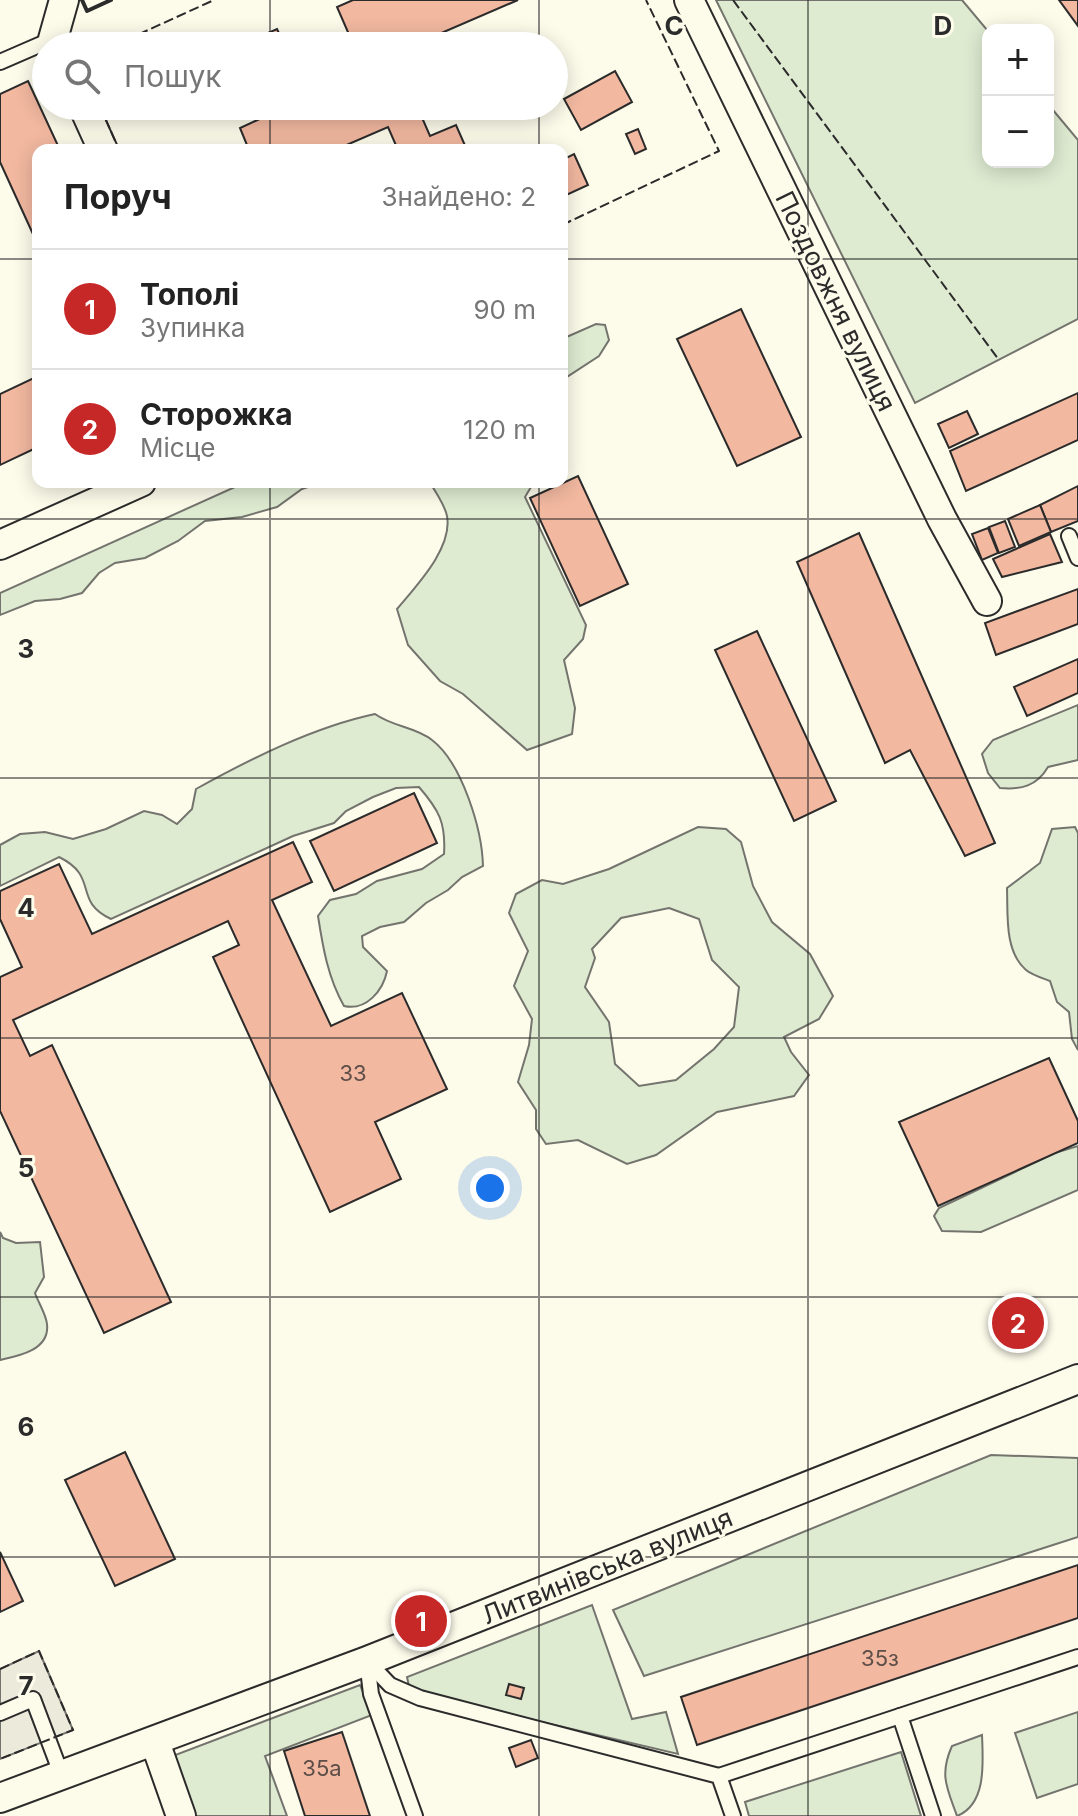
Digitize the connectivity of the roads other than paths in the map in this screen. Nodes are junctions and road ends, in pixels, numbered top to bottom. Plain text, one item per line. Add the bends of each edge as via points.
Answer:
1 (64, 0) edge
2 (689, 0) edge
3 (57, 32) edge
4 (32, 50) edge
5 (0, 62) edge
6 (89, 120) edge
7 (100, 144) edge
8 (128, 488) edge
9 (1069, 536) dead end
10 (0, 545) edge
11 (1078, 558) edge
12 (987, 601) dead end
13 (1078, 1379) edge
14 (1078, 1657) edge
15 (367, 1661) junction
16 (0, 1713) edge
17 (900, 1716) junction
18 (155, 1742) junction
19 (62, 1776) junction
20 (719, 1776) junction
21 (0, 1798) edge
22 (181, 1816) edge
23 (415, 1816) edge
24 (733, 1816) edge
25 (933, 1816) edge

1 - 3 street
2 - 12 street, Поздовжня вулиця
4 - 5 lane
6 - 7 street
8 - 10 street
9 - 11 lane
13 - 15 street, Литвинівська вулиця
14 - 17 lane
15 - 18 street, Литвинівська вулиця
15 - 20 lane via 390,1685 420,1698
15 - 23 lane via 371,1694
16 - 19 lane via 33,1699
17 - 20 lane
17 - 25 lane
18 - 19 street, Литвинівська вулиця
18 - 22 street
19 - 21 street, Литвинівська вулиця
20 - 24 lane

